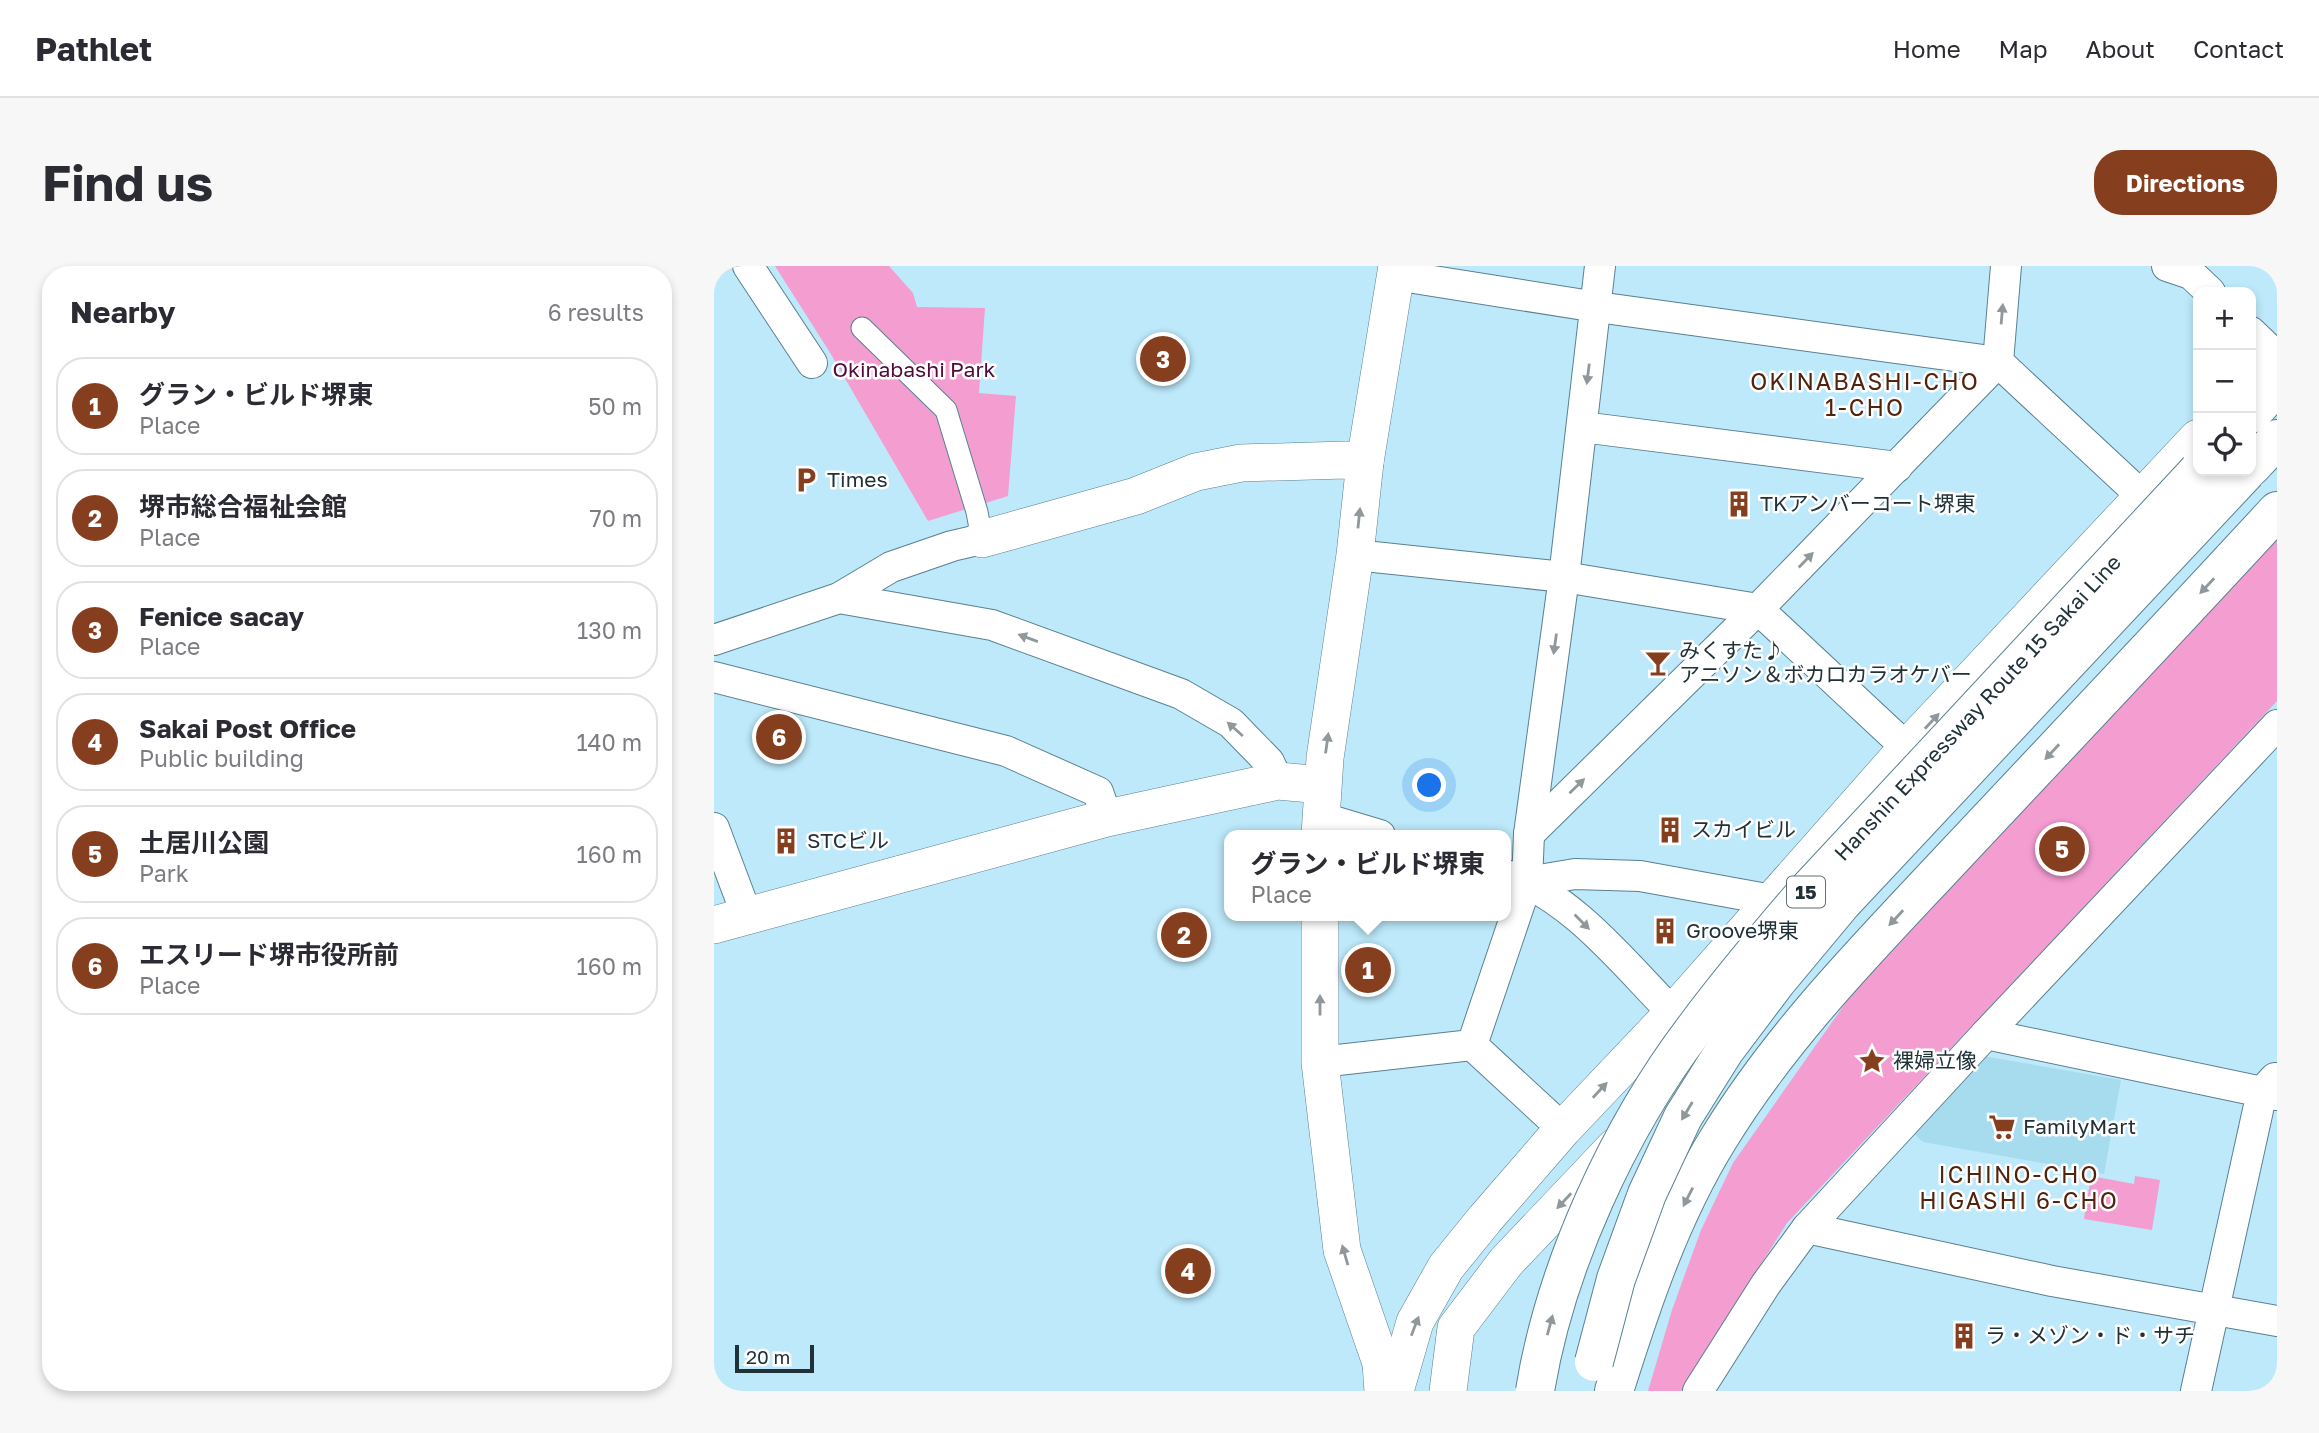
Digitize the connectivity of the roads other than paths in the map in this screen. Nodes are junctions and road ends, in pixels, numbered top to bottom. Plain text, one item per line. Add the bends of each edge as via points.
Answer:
1 (748, 266) edge
2 (1600, 266) edge
3 (2006, 266) edge
4 (2167, 266) edge
5 (1396, 271) edge
6 (2205, 287) edge
7 (1597, 307) junction
8 (862, 328) dead end
9 (2256, 336) edge
10 (2277, 355) edge
11 (1998, 362) junction
12 (812, 363) dead end
13 (2256, 378) edge
14 (2277, 386) edge
15 (2252, 413) edge
16 (1582, 427) junction
17 (2277, 439) edge
18 (2193, 443) edge
19 (1365, 462) junction
20 (2256, 462) edge
21 (2277, 466) edge
22 (1897, 467) junction
23 (2193, 476) edge
24 (2242, 476) edge
25 (2143, 497) junction
26 (2265, 524) edge
27 (982, 539) junction
28 (1355, 555) junction
29 (1564, 577) junction
30 (839, 598) junction
31 (1758, 609) junction
32 (714, 640) edge
33 (714, 677) edge
34 (2277, 725) edge
35 (1907, 748) junction
36 (1278, 781) junction
37 (1321, 812) edge
38 (1107, 818) junction
39 (714, 828) edge
40 (1367, 830) edge
41 (1529, 834) junction
42 (1517, 878) edge
43 (1511, 900) edge
44 (1772, 900) junction
45 (731, 921) edge
46 (1320, 921) edge
47 (1505, 921) edge
48 (1673, 1013) junction
49 (1986, 1034) junction
50 (1472, 1045) junction
51 (1320, 1062) junction
52 (2272, 1088) edge
53 (1563, 1129) junction
54 (1807, 1228) junction
55 (2213, 1309) junction
56 (2277, 1321) edge
57 (1383, 1391) edge
58 (1395, 1391) edge
59 (1448, 1391) edge
60 (1535, 1391) edge
61 (1588, 1391) edge
62 (1615, 1391) edge
63 (1698, 1391) edge
64 (2196, 1391) edge

1 - 12 street
2 - 7 street
11 -> 3 street
4 - 6 street via 2191,274
5 - 7 street
5 - 19 street
7 - 11 street
7 -> 16 street
8 - 27 street via 946,410
9 - 10 street
10 - 13 street
11 - 22 street
11 - 25 street
14 - 15 highway
16 - 22 street
16 - 29 street
17 - 20 highway, Hanshin Expressway Route 15 Sakai Line / 15
18 - 25 street
19 - 27 street via 1241,463 1196,472 1136,496
28 -> 19 street
21 -> 59 street via 1506,1262 1456,1328
31 -> 22 street
60 -> 23 highway, Hanshin Expressway Route 15 Sakai Line / 15, bridge via 1559,1292 1584,1224 1649,1095 1693,1029 1806,891
24 -> 61 highway, Hanshin Expressway Route 15 Sakai Line / 15, bridge via 1868,875 1725,1050 1683,1117 1647,1194 1616,1279
35 -> 25 street
26 -> 62 highway via 1878,937 1763,1074 1718,1138 1681,1211 1649,1287
27 - 30 street via 891,567
28 - 29 street
37 -> 28 street
29 - 31 street
29 -> 41 street
30 - 32 street
36 -> 30 street via 1269,762 1231,723 1181,694 992,625
31 - 35 street
41 -> 31 street
33 - 38 street via 1006,751 1098,792
34 - 49 street
35 - 44 street
36 - 37 street
36 - 38 street
37 - 40 street
38 - 45 street
39 - 45 street
41 - 42 street
42 - 43 street
42 - 44 street via 1640,876
42 -> 48 street via 1570,909
44 - 48 street
51 -> 46 street
47 - 50 street
53 -> 48 street
49 - 52 street
49 - 54 street
50 - 51 street
50 - 53 street
57 -> 51 street via 1381,1363 1342,1250
52 - 55 street
58 -> 53 street via 1415,1322 1446,1267
54 - 55 street via 2052,1281
54 - 63 street
55 - 56 street
55 - 64 street

